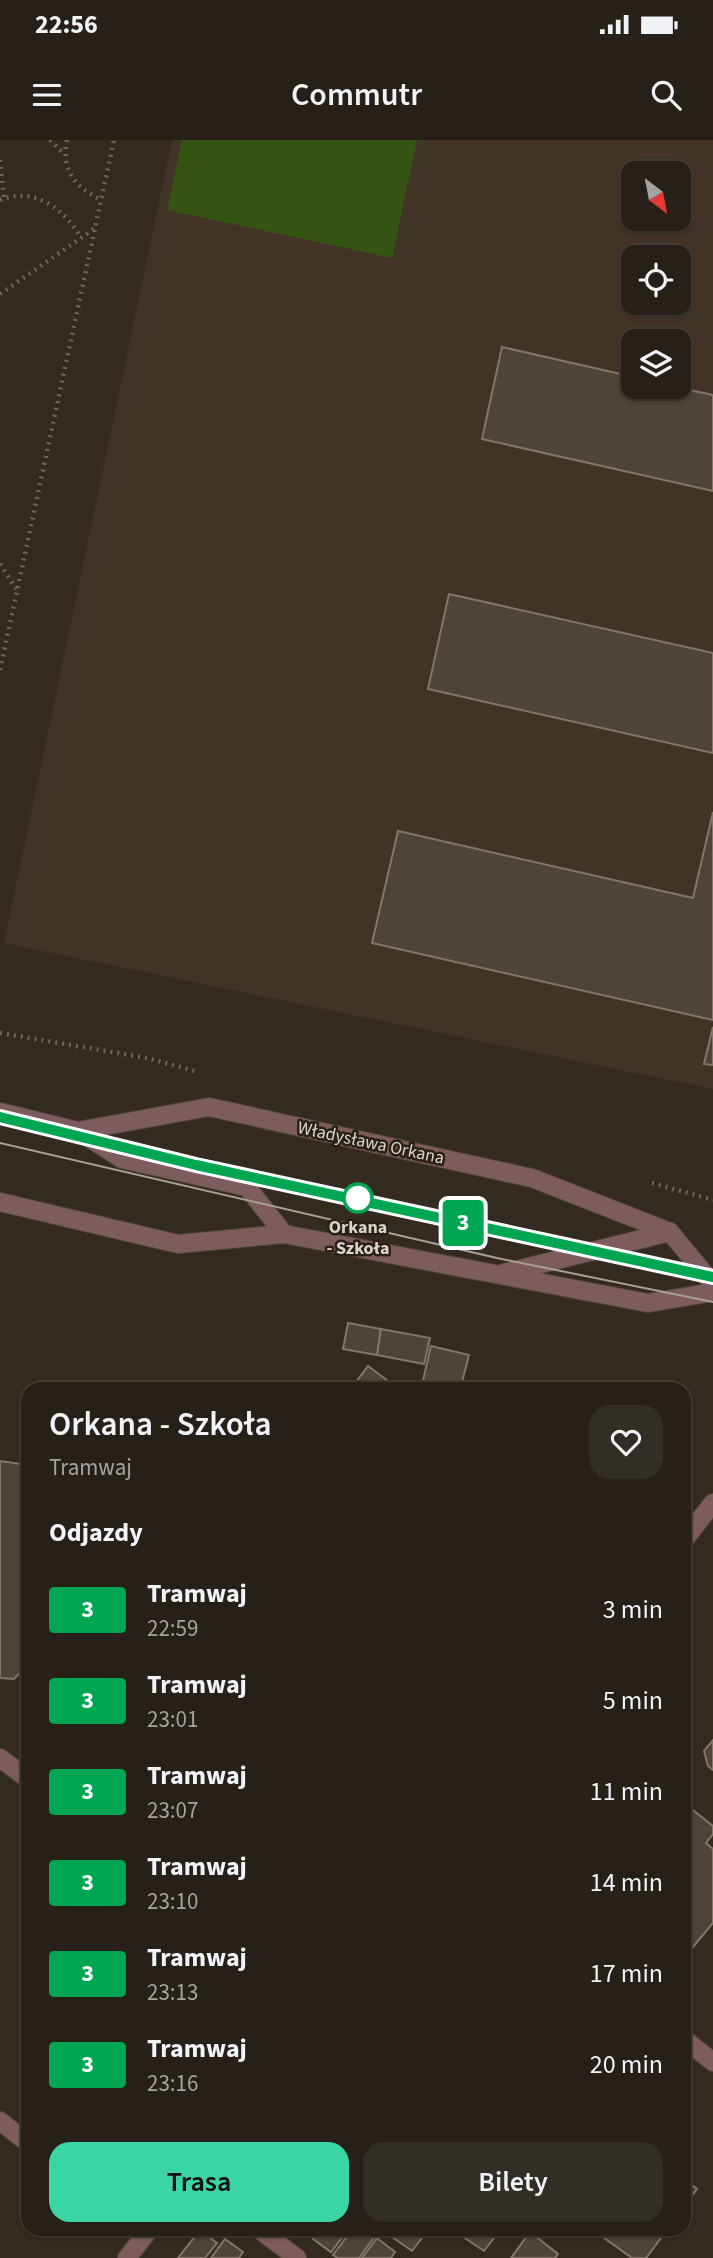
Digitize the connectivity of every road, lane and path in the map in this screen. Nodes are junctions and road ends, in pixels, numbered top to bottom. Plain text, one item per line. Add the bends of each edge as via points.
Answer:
1 (50, 140) edge
2 (67, 140) edge
3 (114, 140) edge
4 (64, 154) junction
5 (0, 160) edge
6 (2, 199) edge
7 (102, 200) junction
8 (95, 229) junction
9 (81, 238) junction
10 (0, 294) edge
11 (0, 564) edge
12 (17, 591) junction
13 (0, 670) edge
14 (0, 1112) edge
15 (78, 1131) junction
16 (0, 1202) edge
17 (670, 1233) junction
18 (285, 1234) junction
19 (498, 1275) junction
20 (713, 1284) edge
21 (713, 1292) edge
22 (713, 1503) edge
23 (691, 1531) edge
24 (0, 1758) edge
25 (21, 1774) edge
26 (691, 2045) edge
27 (713, 2062) edge
28 (0, 2121) edge
29 (21, 2138) edge
30 (140, 2236) edge
31 (268, 2236) edge
32 (127, 2258) edge
33 (296, 2258) edge

1 - 4 path
2 - 4 path
3 - 7 path
4 - 7 path via 75,183
5 - 6 path
6 - 9 path via 27,196 49,204 68,217
7 - 8 path
8 - 9 path
8 - 12 path
9 - 10 path
11 - 12 path
12 - 13 path
14 - 15 street, Władysława Orkana
15 - 17 street, Władysława Orkana via 209,1107 532,1178
15 - 18 street via 122,1159 247,1187
16 - 18 street via 178,1244
17 - 19 street
17 - 20 street, Władysława Orkana
18 - 19 street
19 - 21 street via 648,1303
22 - 23 street
24 - 25 street
26 - 27 street
28 - 29 street
30 - 32 street
31 - 33 street

